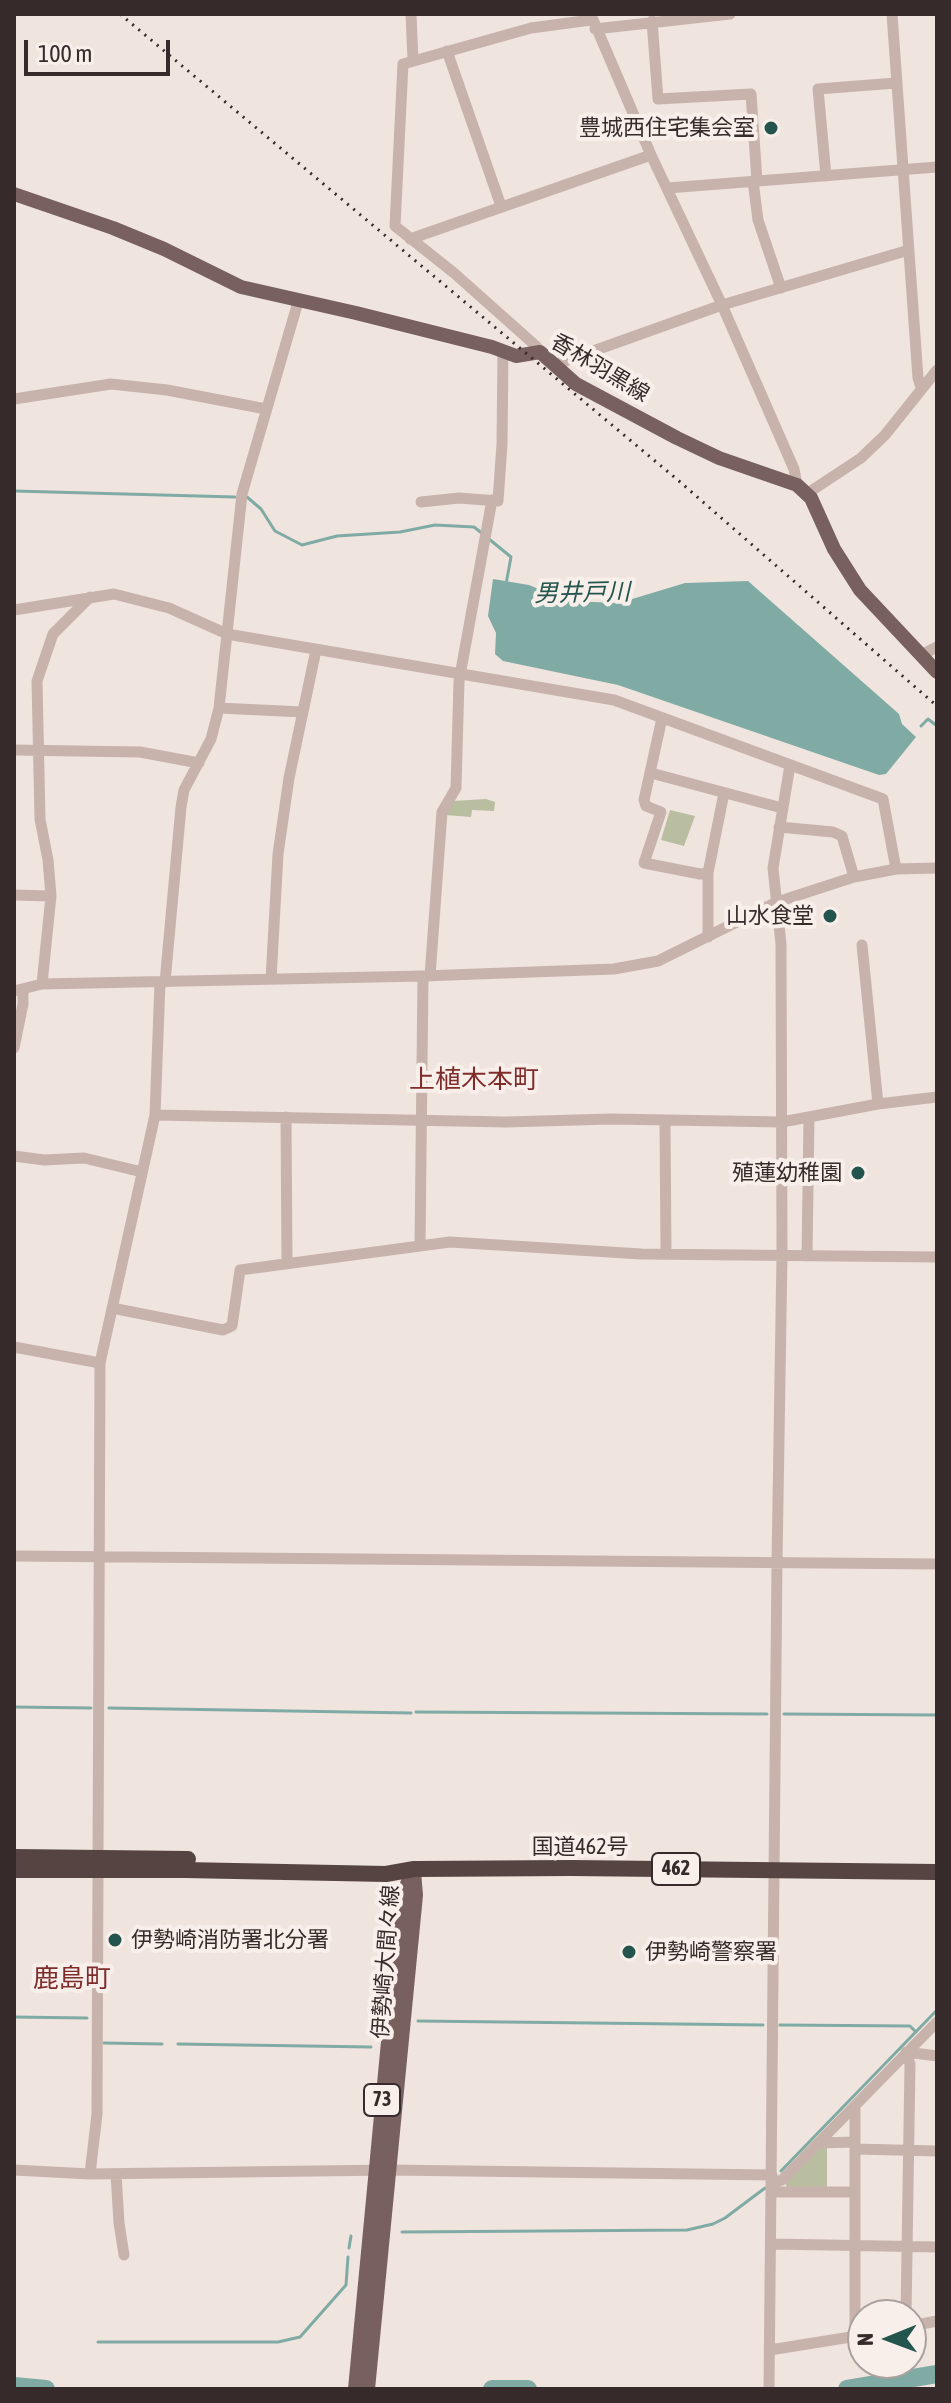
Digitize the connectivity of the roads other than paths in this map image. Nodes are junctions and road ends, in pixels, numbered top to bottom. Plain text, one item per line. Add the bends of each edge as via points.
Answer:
1 (411, 14) edge
2 (730, 14) edge
3 (892, 14) edge
4 (592, 21) edge
5 (652, 21) junction
6 (447, 51) junction
7 (413, 60) junction
8 (896, 83) junction
9 (651, 155) junction
10 (937, 167) edge
11 (903, 169) junction
12 (826, 176) junction
13 (755, 181) junction
14 (668, 188) junction
15 (14, 194) edge
16 (501, 206) junction
17 (410, 239) junction
18 (909, 250) junction
19 (781, 288) junction
20 (298, 302) junction
21 (722, 305) junction
22 (503, 351) junction
23 (540, 352) junction
24 (554, 365) junction
25 (937, 370) edge
26 (921, 387) junction
27 (14, 399) edge
28 (266, 409) junction
29 (802, 489) junction
30 (492, 500) junction
31 (421, 502) dead end
32 (91, 596) junction
33 (14, 610) edge
34 (227, 634) junction
35 (937, 647) edge
36 (316, 650) junction
37 (921, 655) junction
38 (937, 672) edge
39 (461, 673) junction
40 (219, 708) junction
41 (303, 712) junction
42 (662, 718) junction
43 (14, 750) edge
44 (38, 751) junction
45 (199, 763) junction
46 (790, 765) junction
47 (651, 773) junction
48 (724, 793) junction
49 (782, 808) junction
50 (779, 827) junction
51 (937, 868) edge
52 (896, 869) junction
53 (708, 873) junction
54 (854, 877) junction
55 (14, 895) edge
56 (51, 896) junction
57 (777, 902) junction
58 (708, 937) junction
59 (862, 945) dead end
60 (426, 976) junction
61 (271, 979) junction
62 (163, 982) junction
63 (42, 984) junction
64 (18, 990) edge
65 (14, 1048) edge
66 (937, 1097) edge
67 (878, 1104) junction
68 (155, 1115) junction
69 (286, 1117) junction
70 (809, 1117) junction
71 (422, 1118) junction
72 (665, 1120) junction
73 (782, 1122) junction
74 (14, 1156) edge
75 (142, 1172) junction
76 (420, 1246) junction
77 (666, 1254) junction
78 (782, 1255) junction
79 (807, 1256) junction
80 (937, 1257) edge
81 (287, 1264) junction
82 (112, 1308) junction
83 (14, 1347) edge
84 (100, 1363) junction
85 (100, 1555) junction
86 (14, 1556) edge
87 (777, 1562) junction
88 (937, 1564) edge
89 (14, 1857) edge
90 (98, 1864) junction
91 (414, 1869) junction
92 (14, 1870) edge
93 (774, 1871) junction
94 (937, 1872) edge
95 (937, 2022) edge
96 (906, 2052) junction
97 (937, 2056) edge
98 (855, 2106) junction
99 (819, 2143) junction
100 (855, 2146) junction
101 (909, 2150) junction
102 (937, 2151) edge
103 (14, 2170) edge
104 (383, 2170) junction
105 (90, 2174) junction
106 (116, 2174) junction
107 (772, 2183) junction
108 (855, 2192) junction
109 (772, 2244) junction
110 (856, 2245) junction
111 (907, 2246) junction
112 (937, 2247) edge
113 (124, 2255) dead end
114 (858, 2299) edge
115 (906, 2299) edge
116 (367, 2333) junction
117 (847, 2339) edge
118 (770, 2355) junction
119 (355, 2389) edge
120 (368, 2389) edge
121 (769, 2389) edge

1 - 7 street
2 - 5 street
3 - 8 street
4 - 5 street
4 - 6 street via 531,28
4 - 9 street
5 - 13 street via 658,99 751,94
6 - 7 street
6 - 16 street
7 - 17 street via 403,64 395,226
8 - 11 street
8 - 12 street via 818,89
9 - 14 street
9 - 16 street
10 - 11 street
11 - 12 street
11 - 18 street
12 - 13 street
13 - 14 street
13 - 19 street via 758,220
14 - 21 street
15 - 20 main road, 香林羽黒線 via 113,228 241,287
16 - 17 street
17 - 23 street
18 - 19 street
18 - 26 street
19 - 21 street
20 - 22 main road, 香林羽黒線
20 - 28 street
21 - 24 street
21 - 29 street
22 - 23 main road, 香林羽黒線 via 520,357
22 - 30 street via 498,501
23 - 24 main road, 香林羽黒線
24 - 29 main road, 香林羽黒線 via 576,384 706,452
25 - 26 street
26 - 29 street via 861,458
27 - 28 street via 111,384
28 - 34 street via 242,494
29 - 37 main road via 851,577
30 - 31 street
30 - 39 street
32 - 33 street
32 - 34 street via 114,594 169,608
32 - 44 street via 53,634 37,681
34 - 36 street
34 - 40 street
35 - 37 street
36 - 39 street
36 - 41 street
37 - 38 main road
39 - 42 street via 614,700
39 - 60 street via 456,788 442,812
40 - 41 street
40 - 45 street
41 - 61 street via 278,854
42 - 46 street
42 - 47 street
43 - 44 street
44 - 45 street via 140,752
44 - 56 street via 40,819
45 - 62 street via 181,807
46 - 49 street
46 - 52 street via 883,799
47 - 48 street
47 - 53 street via 644,800 661,812 644,863
48 - 49 street
48 - 53 street
49 - 50 street
50 - 54 street via 842,836
50 - 57 street via 773,868
51 - 52 street
52 - 54 street
53 - 58 street
54 - 57 street
55 - 56 street
56 - 63 street
57 - 58 street
57 - 73 street
58 - 60 street via 658,961 614,969
59 - 67 street
60 - 61 street
60 - 71 street
61 - 62 street
62 - 63 street
62 - 68 street
63 - 64 street
64 - 65 street via 23,1004
66 - 67 street
67 - 70 street
68 - 69 street
68 - 75 street
69 - 71 street
69 - 81 street
70 - 73 street
70 - 79 street
71 - 72 street
71 - 76 street
72 - 73 street
72 - 77 street
73 - 78 street
74 - 75 street via 84,1158
75 - 82 street
76 - 77 street via 450,1242
76 - 81 street
77 - 78 street
78 - 79 street
78 - 87 street
79 - 80 street
81 - 82 street via 240,1270 232,1326 223,1330
82 - 84 street
83 - 84 street
84 - 85 street
85 - 86 street
85 - 87 street
85 - 90 street
87 - 88 street
87 - 93 street
89 - 90 highway, 国道462号 / 462
90 - 91 highway, 国道462号 / 462 via 386,1874
90 - 92 highway, 国道462号 / 462
90 - 105 street via 97,2114
91 - 93 highway, 国道462号 / 462
91 - 104 main road, 伊勢崎大間々線 / 73 via 416,1895
93 - 94 highway, 国道462号 / 462
93 - 107 street
95 - 96 street
96 - 97 street
96 - 98 street
96 - 101 street
98 - 99 street
98 - 100 street
99 - 100 street
99 - 107 street via 782,2180
100 - 101 street
100 - 108 street
101 - 102 street
101 - 111 street
103 - 105 street
104 - 106 street
104 - 107 street
104 - 116 main road, 伊勢崎大間々線 / 73
105 - 106 street
106 - 113 street
107 - 108 street
107 - 109 street
108 - 110 street
109 - 110 street
109 - 118 street
110 - 111 street
110 - 114 street
111 - 112 street
111 - 115 street
116 - 119 main road, 伊勢崎大間々線 / 73
116 - 120 main road, 伊勢崎大間々線 / 73
117 - 118 street
118 - 121 street

